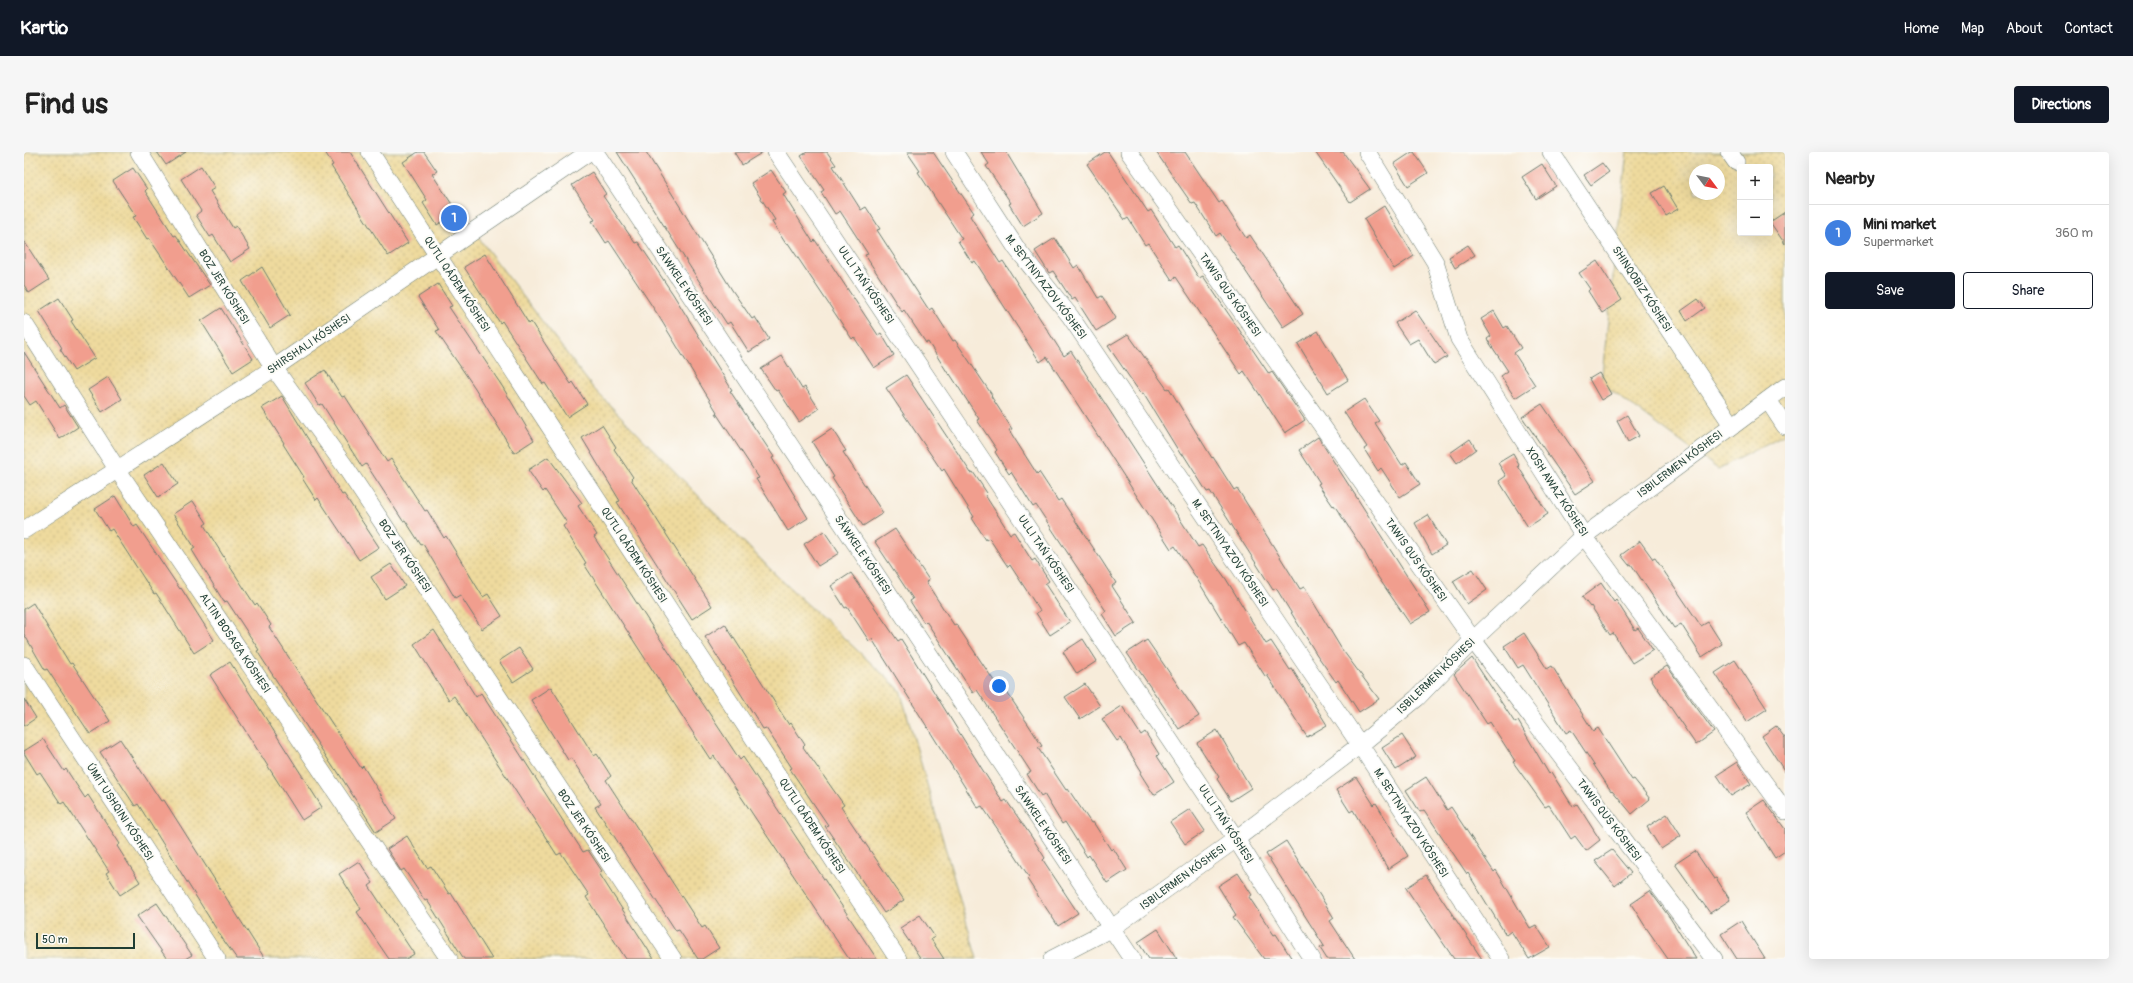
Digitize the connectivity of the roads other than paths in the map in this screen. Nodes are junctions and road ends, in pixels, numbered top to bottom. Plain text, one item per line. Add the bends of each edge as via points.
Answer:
1 (139, 152) edge
2 (370, 152) edge
3 (589, 152) edge
4 (595, 152) edge
5 (776, 152) edge
6 (954, 152) edge
7 (1129, 152) edge
8 (1367, 152) edge
9 (1551, 152) edge
10 (438, 255) junction
11 (24, 323) edge
12 (274, 368) junction
13 (1785, 387) edge
14 (1768, 400) junction
15 (1732, 425) junction
16 (1785, 426) edge
17 (117, 469) junction
18 (24, 530) edge
19 (1584, 536) junction
20 (1473, 640) junction
21 (24, 665) edge
22 (1360, 745) junction
23 (1785, 811) edge
24 (1236, 839) junction
25 (1112, 928) junction
26 (217, 959) edge
27 (449, 959) edge
28 (673, 959) edge
29 (898, 959) edge
30 (1052, 959) edge
31 (1132, 959) edge
32 (1312, 959) edge
33 (1501, 959) edge
34 (1714, 959) edge

1 - 12 street, BOZ JER KÓSHESI
2 - 10 street
3 - 10 street
4 - 25 street, SÁWKELE KÓSHESI
5 - 24 street
6 - 22 street, M. SEYTNIYAZOV KÓSHESI via 1017,249 1070,316
7 - 20 street
8 - 19 street, XOSH AWAZ KÓSHESI via 1435,262 1459,339
9 - 15 street
10 - 12 street
10 - 29 street
11 - 17 street
12 - 17 street
12 - 28 street, BOZ JER KÓSHESI via 344,465
13 - 14 street, ISBILERMEN KÓSHESI
14 - 15 street, ISBILERMEN KÓSHESI
14 - 16 street
15 - 19 street, ISBILERMEN KÓSHESI
17 - 18 street
17 - 27 street
19 - 20 street, ISBILERMEN KÓSHESI
19 - 23 street, XOSH AWAZ KÓSHESI
20 - 22 street, ISBILERMEN KÓSHESI via 1417,698
20 - 34 street
21 - 26 street
22 - 24 street, ISBILERMEN KÓSHESI
22 - 33 street, M. SEYTNIYAZOV KÓSHESI
24 - 25 street, ISBILERMEN KÓSHESI
24 - 32 street
25 - 30 street, ISBILERMEN KÓSHESI
25 - 31 street, SÁWKELE KÓSHESI

